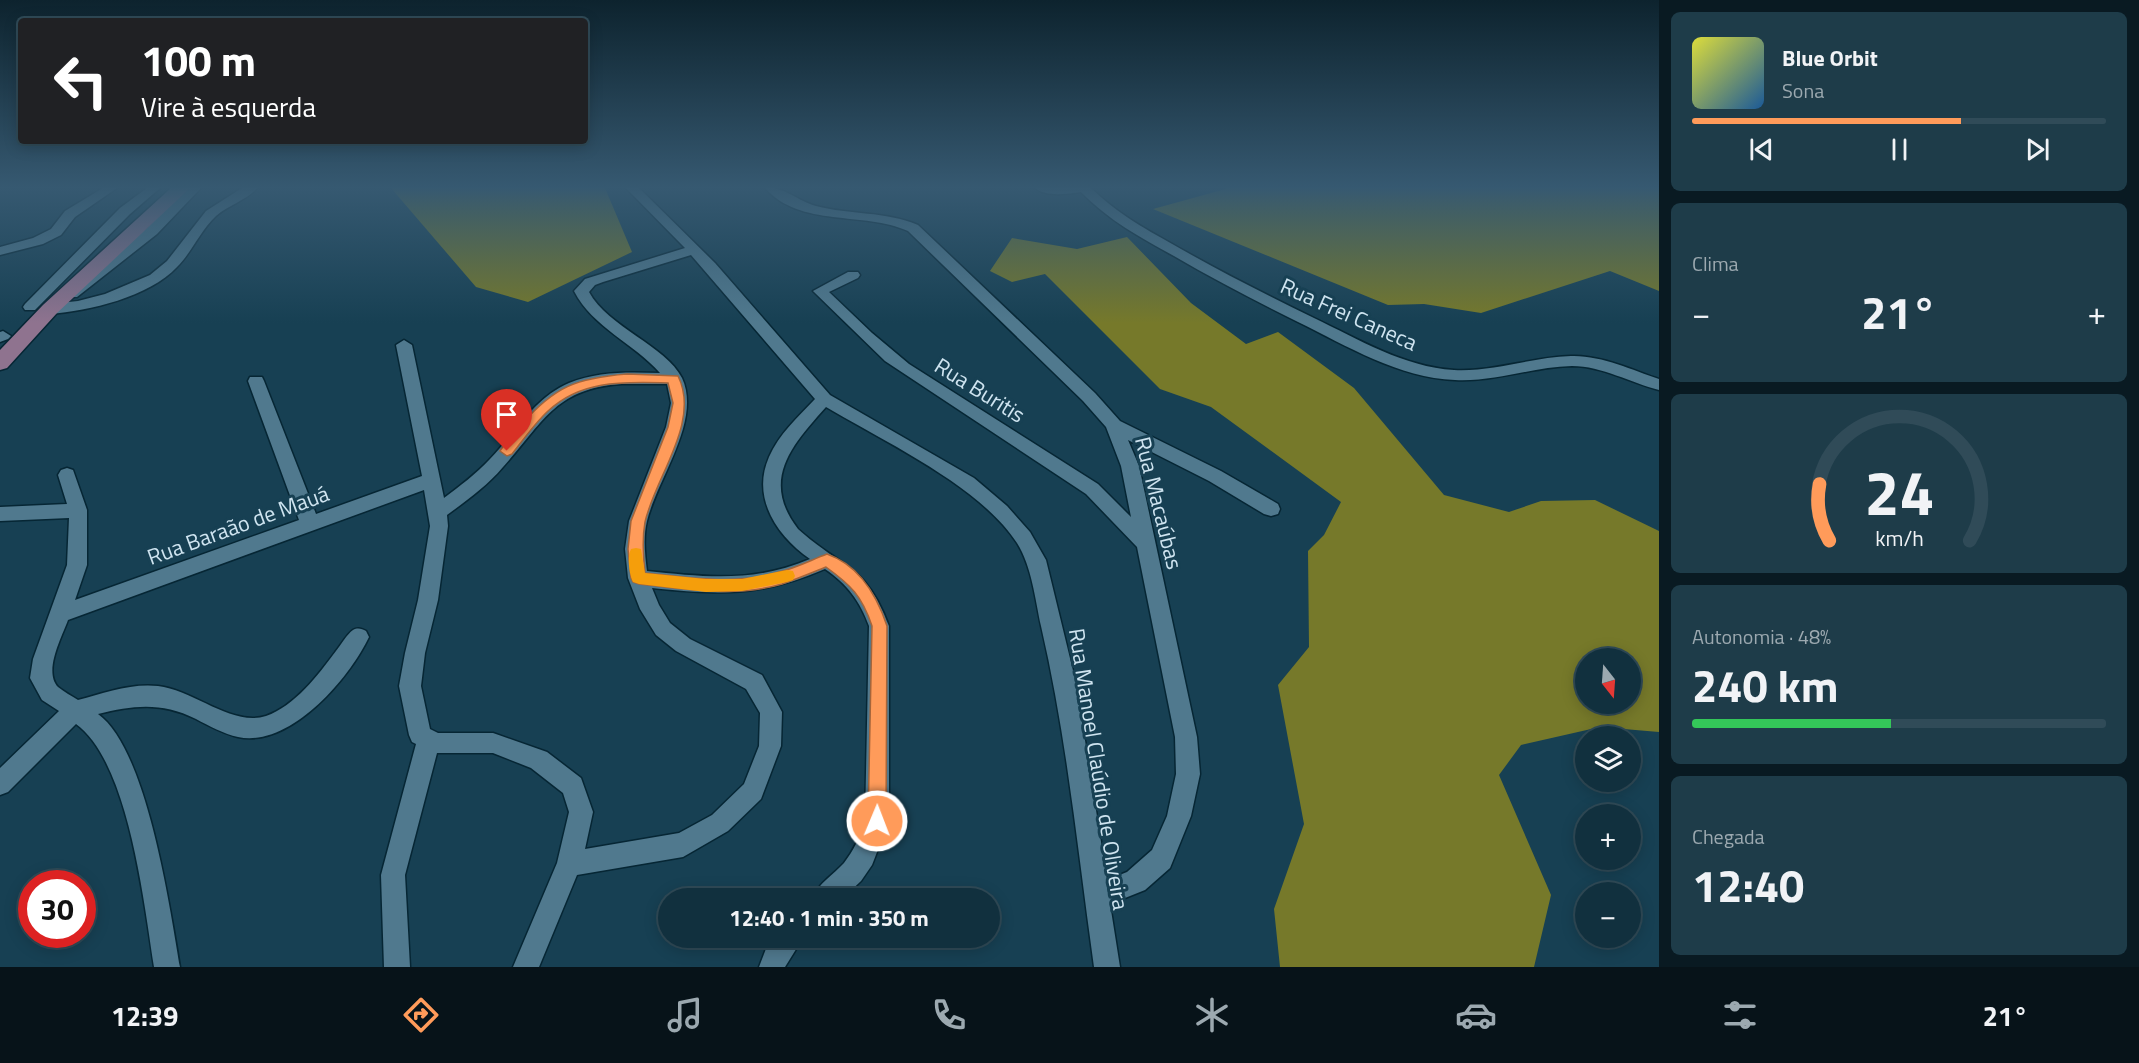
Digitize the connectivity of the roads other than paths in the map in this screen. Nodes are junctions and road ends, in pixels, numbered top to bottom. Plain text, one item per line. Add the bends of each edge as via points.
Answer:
1 (55, 233) edge
2 (106, 233) edge
3 (113, 233) edge
4 (129, 233) edge
5 (149, 233) edge
6 (195, 233) edge
7 (677, 233) edge
8 (919, 233) edge
9 (1143, 233) edge
10 (694, 250) junction
11 (0, 251) edge
12 (853, 275) dead end
13 (46, 306) junction
14 (1, 338) edge
15 (404, 345) dead end
16 (0, 363) edge
17 (674, 379) junction
18 (256, 381) dead end
19 (1659, 385) edge
20 (824, 399) junction
21 (1114, 425) junction
22 (67, 475) dead end
23 (432, 480) junction
24 (1271, 509) dead end
25 (78, 510) junction
26 (437, 512) junction
27 (0, 514) edge
28 (310, 524) junction
29 (1147, 546) junction
30 (827, 560) junction
31 (639, 578) junction
32 (60, 614) junction
33 (359, 637) dead end
34 (74, 711) junction
35 (429, 739) junction
36 (0, 783) edge
37 (569, 864) junction
38 (836, 888) edge
39 (1097, 897) junction
40 (782, 948) edge
41 (167, 967) edge
42 (397, 967) edge
43 (526, 967) edge
44 (772, 967) edge
45 (1107, 967) edge

1 - 11 street
2 - 13 street
3 - 13 main road via 78,265 42,308
4 - 13 main road
5 - 13 street via 87,284
6 - 13 street via 157,276 85,304 66,309
7 - 10 street, Rua Manoel Claúdio de Oliveira
8 - 21 street, Rua Macaúbas
9 - 19 street, Rua Frei Caneca via 1308,323 1421,370 1487,375 1574,361 1603,366
10 - 17 street via 598,279 580,291 599,315 660,363
10 - 20 street, Rua Manoel Claúdio de Oliveira
12 - 29 street, Rua Buritis via 820,291 870,342 892,361 1092,489
13 - 14 main road
13 - 16 main road
15 - 23 street
17 - 26 street via 617,379 574,387 544,407 495,465
17 - 31 street via 679,403 675,427 638,521 635,549
18 - 28 street
20 - 30 street via 777,457 771,490 778,515 791,532
20 - 39 street, Rua Manoel Claúdio de Oliveira via 968,483 1015,529 1036,560 1065,683
21 - 24 street
21 - 29 street, Rua Macaúbas via 1130,466
22 - 25 street
23 - 26 street
23 - 28 street, Rua Baraão de Mauá
25 - 27 street
25 - 32 street via 77,565
26 - 35 street via 437,549 410,686 420,735
28 - 32 street, Rua Baraão de Mauá
29 - 39 street, Rua Macaúbas via 1186,737 1188,774 1179,816 1161,859 1136,881
30 - 31 street via 780,579 742,585 706,586
30 - 38 street via 854,579 872,602 879,626 877,821 870,846 857,869
31 - 37 street via 650,609 663,629 683,645 754,682 771,712 770,746 753,791 720,823 683,845
32 - 34 street via 41,678 50,693
33 - 34 street via 291,716 264,728 239,728 169,698 147,696
34 - 36 street
34 - 41 street via 94,724 108,741 126,779 149,862
35 - 37 street via 436,743 493,743 539,760 573,786 581,812
35 - 42 street via 393,875
37 - 43 street
39 - 45 street, Rua Manoel Claúdio de Oliveira
40 - 44 street

